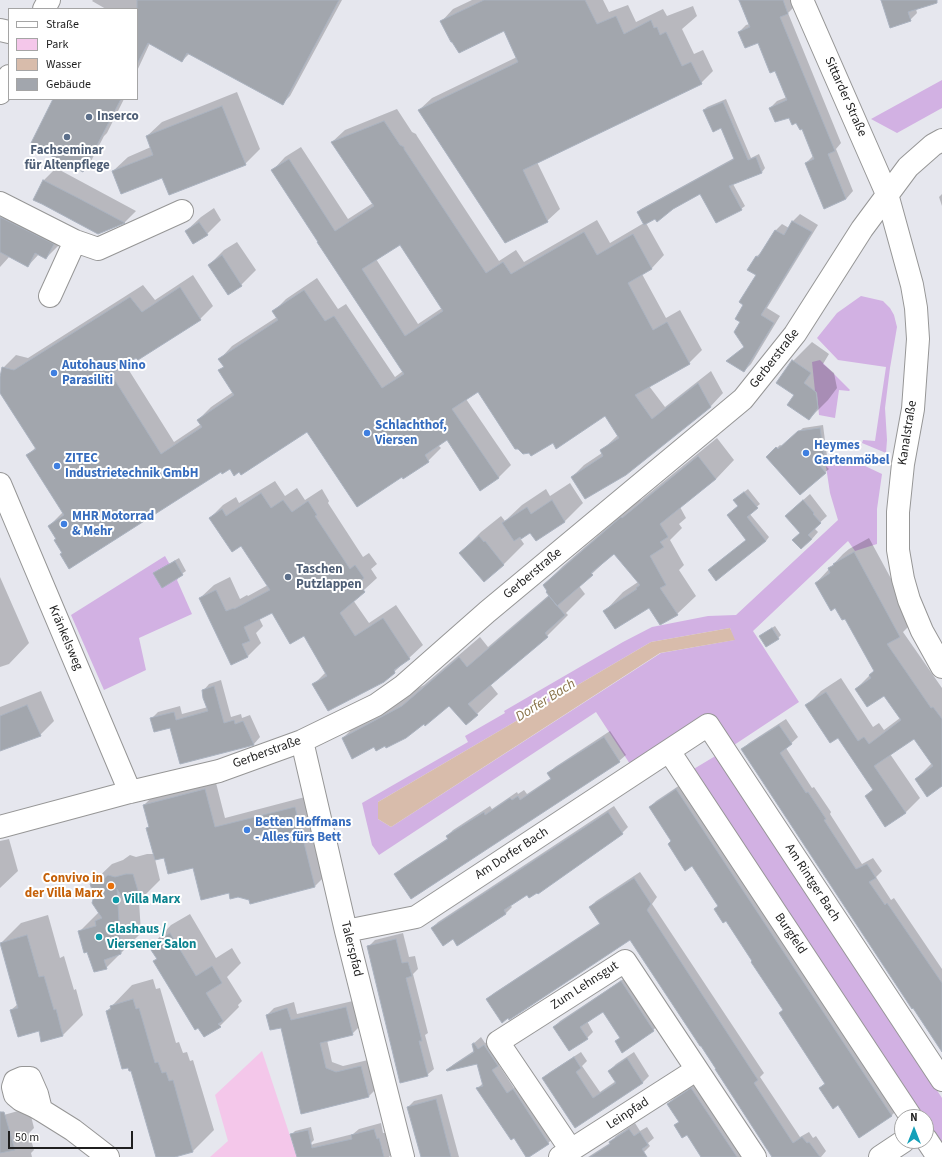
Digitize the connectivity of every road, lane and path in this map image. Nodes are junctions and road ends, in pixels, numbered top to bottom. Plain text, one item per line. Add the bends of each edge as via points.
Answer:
1 (802, 0) edge
2 (8, 78) edge
3 (0, 93) edge
4 (942, 140) edge
5 (887, 194) junction
6 (0, 203) edge
7 (182, 211) dead end
8 (75, 241) junction
9 (50, 296) dead end
10 (0, 484) edge
11 (942, 667) edge
12 (302, 741) junction
13 (668, 751) junction
14 (130, 792) junction
15 (0, 827) edge
16 (346, 931) junction
17 (696, 1070) junction
18 (942, 1080) edge
19 (906, 1109) edge
20 (41, 1110) dead end
21 (894, 1148) edge
22 (565, 1154) edge
23 (108, 1157) edge
24 (403, 1157) edge
25 (755, 1157) edge
26 (880, 1157) edge

1 - 5 street, Sittarder Straße
2 - 3 street
4 - 5 street, Gerberstraße via 908,166
5 - 11 street, Kanalstraße via 912,285 918,339 913,409 898,512 898,550 909,600 922,631
5 - 12 street, Gerberstraße via 795,334 735,407 487,612 403,686 376,705
6 - 8 street
7 - 8 street via 98,249
8 - 9 street
10 - 14 street, Kränkelsweg
12 - 14 street, Gerberstraße via 219,770
12 - 16 street, Talerspfad
13 - 16 street, Am Dorfer Bach via 416,917
13 - 18 street, Am Rintger Bach via 708,725
13 - 19 street, Burgfeld
14 - 15 street, Gerberstraße
16 - 24 street, Talerspfad
17 - 22 street, Leinpfad
17 - 22 street, Zum Lehnsgut via 625,961 618,965 498,1042
17 - 25 street, Zum Lehnsgut
20 - 23 street via 73,1130
21 - 26 street

